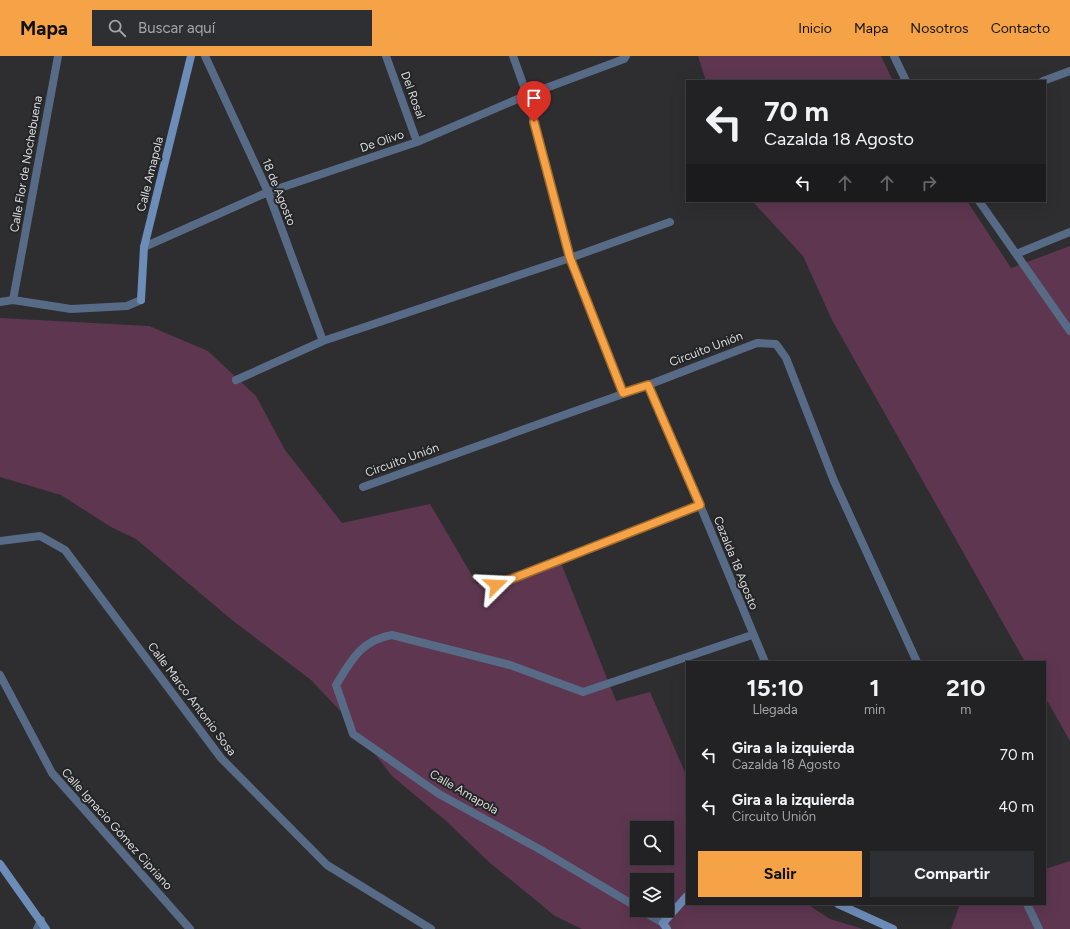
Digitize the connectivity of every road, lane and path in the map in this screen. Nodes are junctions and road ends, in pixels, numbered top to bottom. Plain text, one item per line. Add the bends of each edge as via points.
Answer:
1 (58, 56) edge
2 (191, 56) edge
3 (205, 56) edge
4 (386, 56) edge
5 (513, 56) edge
6 (626, 56) edge
7 (894, 56) edge
8 (1070, 71) edge
9 (906, 80) edge
10 (1046, 80) edge
11 (527, 95) junction
12 (418, 142) junction
13 (268, 192) junction
14 (980, 202) edge
15 (670, 222) dead end
16 (1070, 232) edge
17 (144, 247) junction
18 (1016, 254) junction
19 (570, 258) junction
20 (13, 300) junction
21 (0, 302) edge
22 (1070, 331) edge
23 (323, 341) junction
24 (236, 380) dead end
25 (648, 385) junction
26 (623, 393) junction
27 (363, 487) dead end
28 (700, 505) junction
29 (0, 541) edge
30 (496, 585) dead end
31 (752, 635) junction
32 (765, 661) edge
33 (917, 661) edge
34 (0, 675) edge
35 (0, 864) edge
36 (686, 897) edge
37 (630, 904) edge
38 (840, 905) edge
39 (1028, 905) edge
40 (652, 917) edge
41 (41, 920) junction
42 (665, 926) edge
43 (37, 929) edge
44 (46, 929) edge
45 (190, 929) edge
46 (431, 929) edge
47 (893, 929) edge
48 (1039, 929) edge

1 - 20 street, Calle Flor de Nochebuena
2 - 17 street, Calle Amapola
3 - 13 street, 18 de Agosto
4 - 12 street, Del Rosal
5 - 11 street
6 - 11 street, De Olivo via 624,59
7 - 9 street
8 - 10 street
11 - 12 street, De Olivo
11 - 19 street
12 - 13 street, De Olivo
13 - 17 street, De Olivo
13 - 23 street, 18 de Agosto
14 - 18 street
15 - 19 street
16 - 18 street
17 - 20 street, Calle Amapola via 141,300 127,306 72,310
18 - 22 street
19 - 23 street
19 - 26 street
20 - 21 street
23 - 24 street
25 - 26 street, Circuito Unión
25 - 28 street, Cazalda 18 Agosto
25 - 33 street, Circuito Unión via 757,343 776,344 786,358 834,481
26 - 27 street, Circuito Unión
28 - 30 street
28 - 31 street, Cazalda 18 Agosto
29 - 46 street, Calle Marco Antonio Sosa via 40,536 66,550 221,758 327,865
31 - 32 street, Cazalda 18 Agosto
31 - 37 street, Calle Amapola via 583,692 510,665 392,635 378,638 365,646 352,659 336,685 353,734 439,794 541,850
34 - 45 street, Calle Ignacio Gómez Cipriano via 52,773
35 - 41 street
36 - 42 street
38 - 47 street
39 - 48 street
40 - 42 street
41 - 43 street
41 - 44 street

